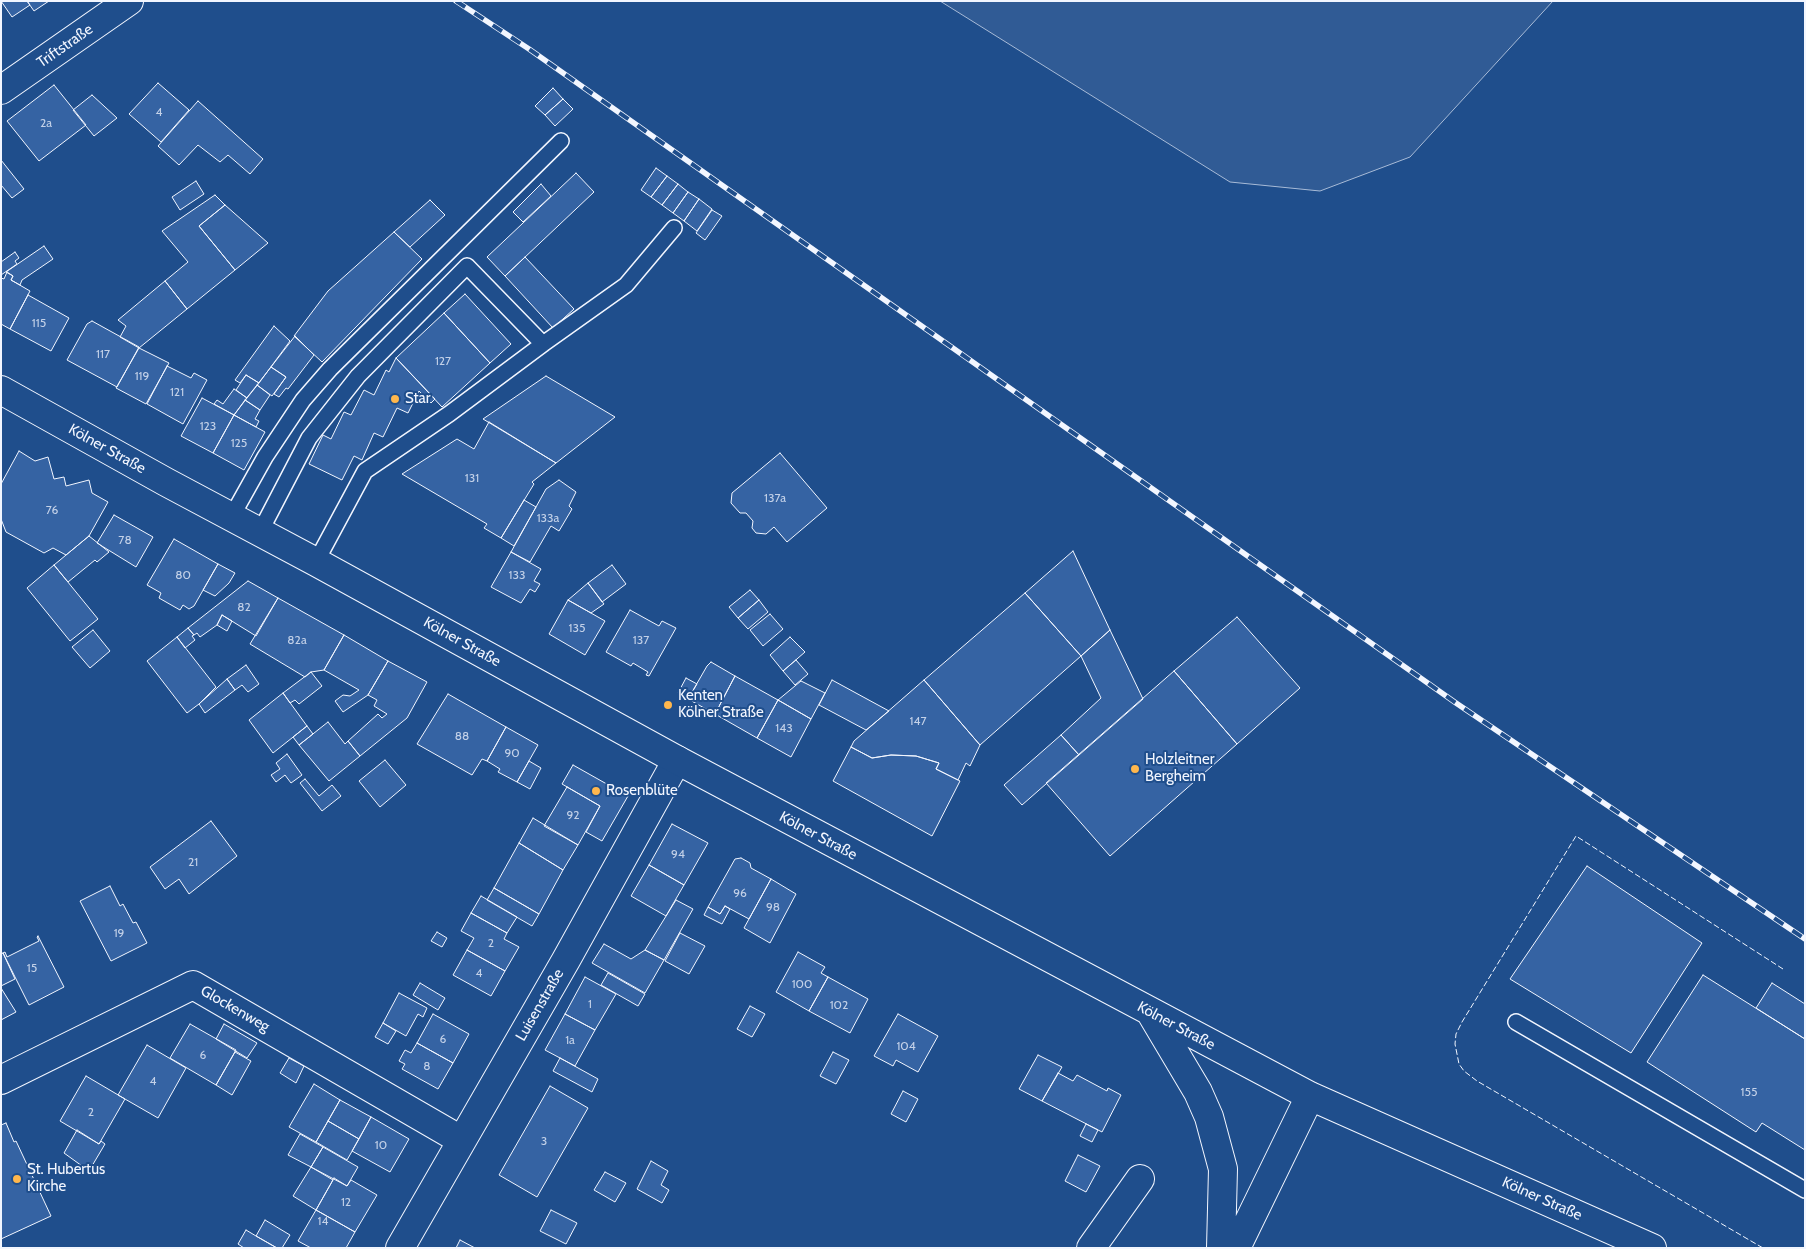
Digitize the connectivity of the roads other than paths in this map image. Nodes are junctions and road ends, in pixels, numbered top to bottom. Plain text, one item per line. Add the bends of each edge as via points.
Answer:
1 (129, 1) edge
2 (1, 90) edge
3 (561, 141) dead end
4 (674, 228) dead end
5 (543, 344) junction
6 (1, 390) edge
7 (232, 516) junction
8 (260, 532) junction
9 (316, 562) junction
10 (676, 760) junction
11 (1151, 1013) junction
12 (1516, 1022) dead end
13 (1, 1080) edge
14 (1310, 1096) junction
15 (462, 1140) junction
16 (1140, 1179) dead end
17 (1805, 1190) edge
18 (400, 1248) edge
19 (1091, 1248) edge
20 (1221, 1248) edge
21 (1236, 1248) edge
22 (1652, 1248) edge

1 - 2 main road, Triftstraße
3 - 7 lane via 330,369 303,400 265,457
4 - 5 lane via 626,285
5 - 8 lane via 467,266 358,376 309,438
5 - 9 lane via 365,471
6 - 7 main road, Kölner Straße
7 - 8 main road, Kölner Straße
8 - 9 main road, Kölner Straße
9 - 10 main road, Kölner Straße
10 - 11 main road, Kölner Straße
10 - 15 main road, Luisenstraße
11 - 14 main road, Kölner Straße
11 - 20 main road via 1198,1092 1209,1117 1222,1169
12 - 17 lane
13 - 15 main road, Glockenweg via 193,985
14 - 21 main road
14 - 22 main road, Kölner Straße
15 - 18 main road, Luisenstraße
16 - 19 main road

